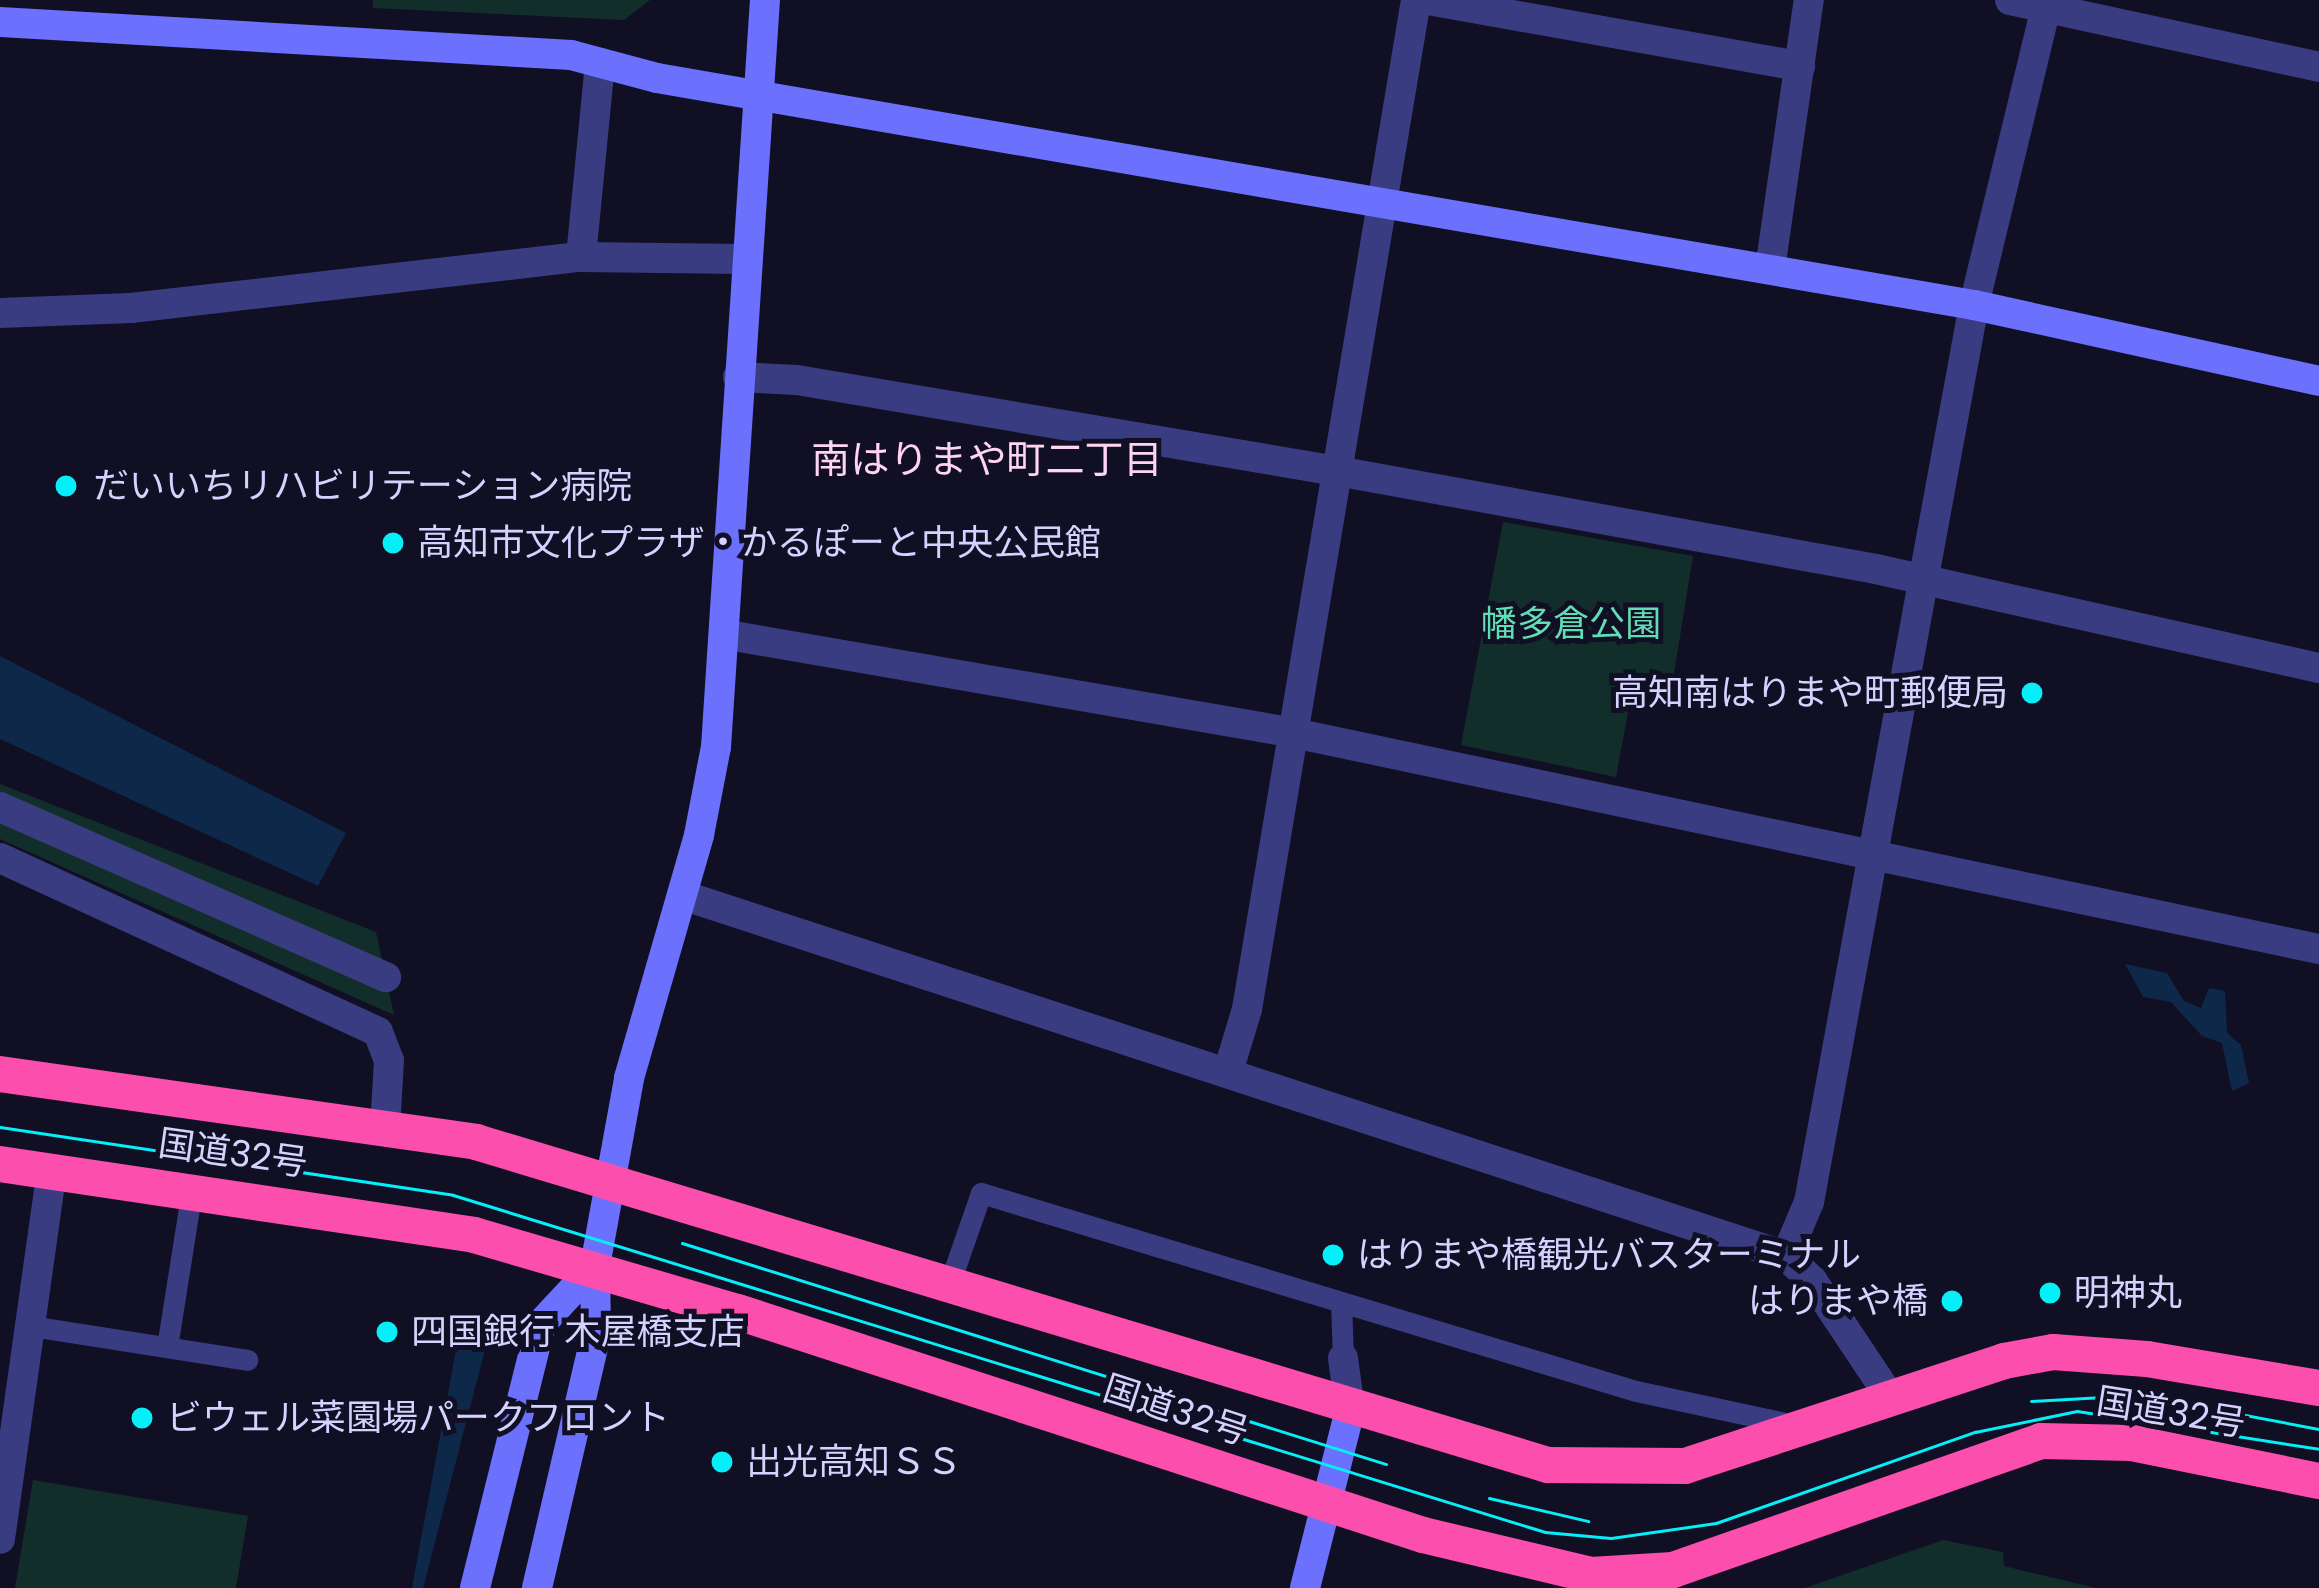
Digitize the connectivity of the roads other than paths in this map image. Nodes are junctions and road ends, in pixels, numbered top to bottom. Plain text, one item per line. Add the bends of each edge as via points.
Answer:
1 (765, 0) edge
2 (1416, 0) edge
3 (1428, 0) edge
4 (1809, 0) edge
5 (2010, 0) edge
6 (2046, 6) edge
7 (0, 22) edge
8 (600, 63) junction
9 (1800, 66) junction
10 (2319, 67) edge
11 (757, 92) junction
12 (1384, 202) junction
13 (581, 257) junction
14 (744, 259) junction
15 (1770, 269) junction
16 (1975, 305) junction
17 (0, 313) edge
18 (738, 377) junction
19 (2319, 381) edge
20 (1337, 471) junction
21 (1923, 579) junction
22 (728, 635) junction
23 (2319, 668) edge
24 (1288, 732) junction
25 (0, 807) edge
26 (1872, 856) junction
27 (0, 858) edge
28 (682, 895) junction
29 (2319, 949) edge
30 (386, 977) dead end
31 (1228, 1072) junction
32 (0, 1074) edge
33 (385, 1129) junction
34 (0, 1164) edge
35 (52, 1170) junction
36 (611, 1178) junction
37 (192, 1190) junction
38 (1786, 1256) junction
39 (595, 1267) junction
40 (950, 1282) junction
41 (1340, 1302) junction
42 (31, 1326) junction
43 (167, 1347) junction
44 (1343, 1358) joint
45 (247, 1360) dead end
46 (2319, 1388) edge
47 (1892, 1400) junction
48 (1350, 1410) junction
49 (1810, 1429) junction
50 (4, 1480) edge
51 (2319, 1481) edge
52 (1326, 1503) junction
53 (0, 1539) edge
54 (1684, 1579) edge
55 (476, 1588) edge
56 (538, 1588) edge
57 (1305, 1588) edge

1 - 11 street
2 - 12 street
3 - 9 street
4 - 9 street
5 - 6 street
6 - 10 street
6 - 16 street
7 - 8 street
8 - 11 street
8 - 13 street
9 - 15 street
11 - 12 street
11 - 14 street
12 - 15 street
12 - 20 street
13 - 14 street
13 - 17 street via 131,308
14 - 18 street
15 - 16 street
16 - 19 street
16 - 21 street
18 - 20 street via 790,379
18 - 22 street
20 - 21 street
20 - 24 street
21 - 23 street
21 - 26 street
22 - 24 street
22 - 28 street via 716,747
24 - 26 street
24 - 31 street via 1246,1009
25 - 30 street
26 - 29 street
26 - 38 street via 1808,1202
27 - 33 street via 378,1032 389,1060
28 - 31 street
28 - 36 street via 629,1078
31 - 38 street
32 - 33 highway, 国道32号
33 - 36 highway, 国道32号 via 476,1142
34 - 35 highway, 国道32号
35 - 37 highway, 国道32号
35 - 42 street
36 - 39 street
36 - 40 highway, 国道32号
37 - 39 highway, 国道32号 via 411,1220
37 - 43 lane
38 - 47 street via 1812,1280
39 - 52 highway, 国道32号
39 - 55 street via 542,1324
39 - 56 street via 596,1335
40 - 41 lane via 981,1193
40 - 48 highway, 国道32号
41 - 44 lane
41 - 49 lane via 1636,1391
42 - 43 lane
42 - 50 street
43 - 45 lane
44 - 48 street
46 - 47 highway, 国道32号 via 2054,1352
47 - 49 highway, 国道32号
48 - 49 highway, 国道32号 via 1548,1465 1606,1471 1685,1466
48 - 52 street
50 - 53 street
51 - 54 highway, 国道32号 via 2132,1443 2041,1441
52 - 54 highway, 国道32号 via 1510,1562
52 - 57 street

